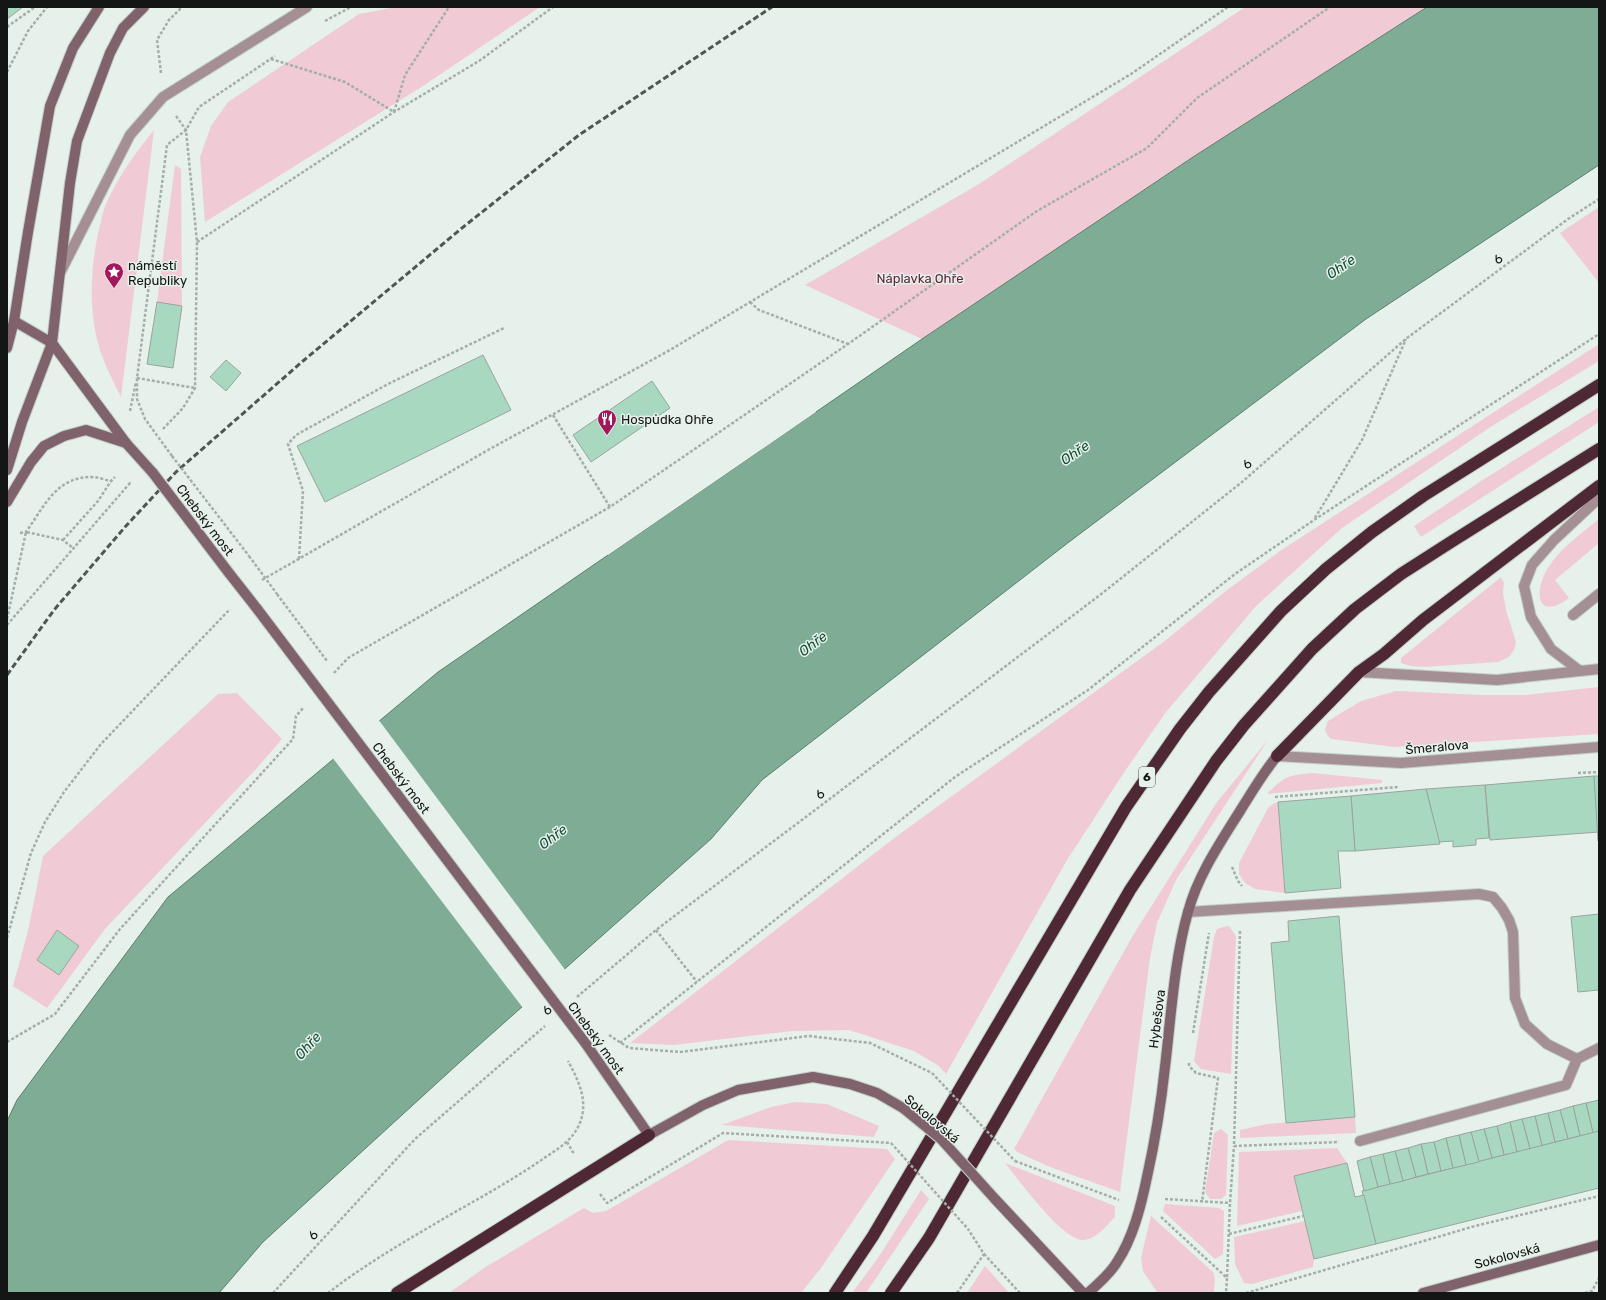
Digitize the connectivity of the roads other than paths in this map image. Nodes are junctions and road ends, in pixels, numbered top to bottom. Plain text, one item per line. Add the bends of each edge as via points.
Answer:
1 (99, 7) edge
2 (144, 7) edge
3 (306, 7) edge
4 (61, 271) junction
5 (14, 321) junction
6 (52, 344) junction
7 (7, 348) edge
8 (1599, 385) edge
9 (126, 443) junction
10 (1599, 449) edge
11 (7, 470) edge
12 (1599, 486) edge
13 (1599, 498) edge
14 (7, 502) edge
15 (1599, 594) edge
16 (1573, 615) dead end
17 (1599, 669) edge
18 (1580, 671) junction
19 (1360, 672) junction
20 (1599, 747) edge
21 (1277, 756) junction
22 (1188, 912) junction
23 (1599, 1048) edge
24 (1577, 1059) junction
25 (649, 1135) junction
26 (1360, 1141) road end
27 (1599, 1245) edge
28 (424, 1276) junction
29 (396, 1293) edge
30 (412, 1293) edge
31 (835, 1293) edge
32 (891, 1293) edge
33 (1083, 1293) edge
34 (1088, 1293) edge
35 (1423, 1293) edge

1 - 5 street via 73,48 50,106
2 - 4 street via 123,28 110,52 77,141
3 - 4 street via 163,97 130,135
4 - 6 street
5 - 6 street
5 - 7 street
6 - 9 street, Chebský most
6 - 11 street via 22,422
8 - 31 highway, 6 via 1423,496 1372,532 1326,569 1281,611 1209,692 1126,807 873,1236
9 - 14 street via 86,430 64,436 44,446 31,462
9 - 25 street, Chebský most, bridge via 153,473 258,610 586,1044
10 - 32 highway via 1401,574 1354,609 1312,648 1244,725 1216,761 1130,890 929,1238
12 - 19 highway via 1423,620
13 - 18 street via 1554,540 1532,565 1524,586 1531,617 1547,642
15 - 16 street
17 - 18 street
18 - 19 street via 1497,680
19 - 21 highway
20 - 21 street, Šmeralova via 1401,763
21 - 22 street, Hybešova via 1266,769 1209,861 1196,887
22 - 24 street via 1479,894 1493,897 1509,920 1513,932 1515,998 1525,1024 1547,1044
22 - 34 street, Hybešova via 1171,1010 1152,1152 1141,1204 1117,1263
23 - 24 street
24 - 26 street via 1566,1086
25 - 28 highway
25 - 33 street, Sokolovská, bridge via 703,1105 738,1090 777,1082 813,1077 850,1084 877,1093 903,1108 941,1139
27 - 35 street, Sokolovská
28 - 29 highway
28 - 30 highway

